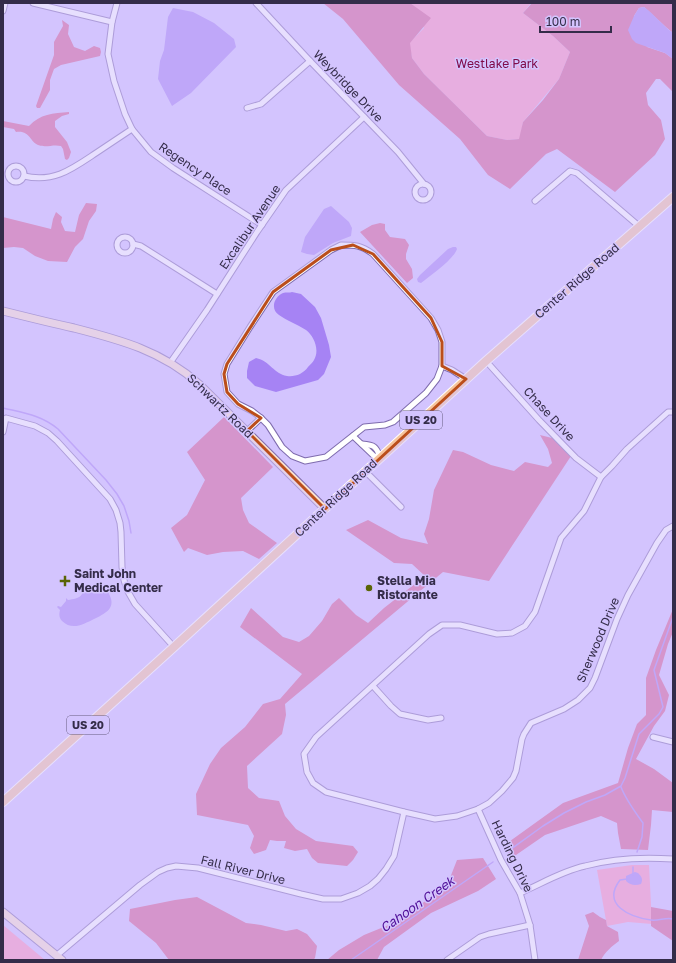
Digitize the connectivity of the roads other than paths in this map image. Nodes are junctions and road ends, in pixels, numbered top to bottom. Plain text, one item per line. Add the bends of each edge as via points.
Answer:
1 (5, 3) edge
2 (33, 3) edge
3 (117, 3) edge
4 (256, 3) edge
5 (3, 11) edge
6 (112, 22) junction
7 (310, 61) junction
8 (247, 108) dead end
9 (364, 117) junction
10 (132, 129) junction
11 (6, 172) edge
12 (24, 176) junction
13 (424, 184) dead end
14 (673, 197) edge
15 (535, 201) dead end
16 (262, 225) junction
17 (640, 227) junction
18 (133, 244) dead end
19 (217, 294) junction
20 (3, 311) edge
21 (486, 361) junction
22 (170, 363) junction
23 (442, 366) junction
24 (466, 379) junction
25 (673, 412) edge
26 (261, 418) junction
27 (3, 432) edge
28 (247, 432) junction
29 (352, 436) junction
30 (380, 457) junction
31 (365, 471) junction
32 (601, 477) junction
33 (401, 507) dead end
34 (325, 509) junction
35 (673, 526) edge
36 (174, 647) junction
37 (373, 686) junction
38 (441, 718) dead end
39 (653, 737) dead end
40 (673, 742) edge
41 (3, 802) edge
42 (478, 809) junction
43 (404, 812) junction
44 (673, 859) edge
45 (520, 893) junction
46 (3, 912) edge
47 (530, 925) junction
48 (59, 958) edge
49 (447, 960) edge
50 (535, 960) edge

1 - 5 street
2 - 6 street
3 - 6 street, Regency Place
4 - 7 street, Weybridge Drive
6 - 10 street, Regency Place via 109,57 114,81
7 - 8 street via 261,104
7 - 9 street, Weybridge Drive
9 - 13 street, Weybridge Drive
9 - 16 street, Excalibur Avenue via 286,190
10 - 12 street via 65,172 52,177
10 - 16 street, Regency Place via 151,152
11 - 12 street via 19,167 23,170
11 - 12 street via 9,179 14,182 19,182
14 - 17 main road, Center Ridge Road / US 20
15 - 17 street via 570,171 578,173
16 - 19 street, Excalibur Avenue
17 - 21 main road, Center Ridge Road / US 20
18 - 19 street via 141,246
19 - 22 street, Excalibur Avenue
20 - 22 street, Schwartz Road via 120,340
21 - 24 main road, Center Ridge Road / US 20
21 - 32 street, Chase Drive via 576,458
22 - 28 street, Schwartz Road via 191,377
23 - 24 street
23 - 26 street via 442,342 431,318 373,254 365,248 341,245 273,292 227,364 224,374 227,392 238,404
23 - 29 street via 437,379 426,394 393,422 364,427
24 - 30 main road, Center Ridge Road / US 20
25 - 32 street via 668,412
26 - 28 street
26 - 29 street via 289,454 305,461 326,457
27 - 36 street via 6,418 44,430 107,496 116,510 122,532 122,567 127,590 138,608
28 - 34 street, Schwartz Road
29 - 30 street via 374,456
30 - 31 main road, Center Ridge Road / US 20
31 - 33 street
31 - 34 main road, Center Ridge Road / US 20
32 - 37 street, Sherwood Drive via 584,510 561,538 534,612 525,626 512,633 497,634 460,625 442,625
34 - 36 main road, Center Ridge Road / US 20
35 - 42 street, Sherwood Drive via 666,530 656,543 628,595 590,688 564,709 531,723 522,740 513,778 489,803
36 - 41 main road, Center Ridge Road / US 20
37 - 38 street via 400,714 428,720
37 - 43 street, Sherwood Drive via 316,737 304,754 307,772 313,783 326,792
39 - 40 street
42 - 43 street, Sherwood Drive via 457,816 435,819
42 - 45 street, Harding Drive
43 - 48 street, Fall River Drive via 394,856 378,879 358,893 341,899 323,899 198,868 166,868 140,885
44 - 45 street via 624,858 584,866
45 - 47 street, Harding Drive
46 - 48 street
47 - 49 street via 480,937
47 - 50 street, Harding Drive

